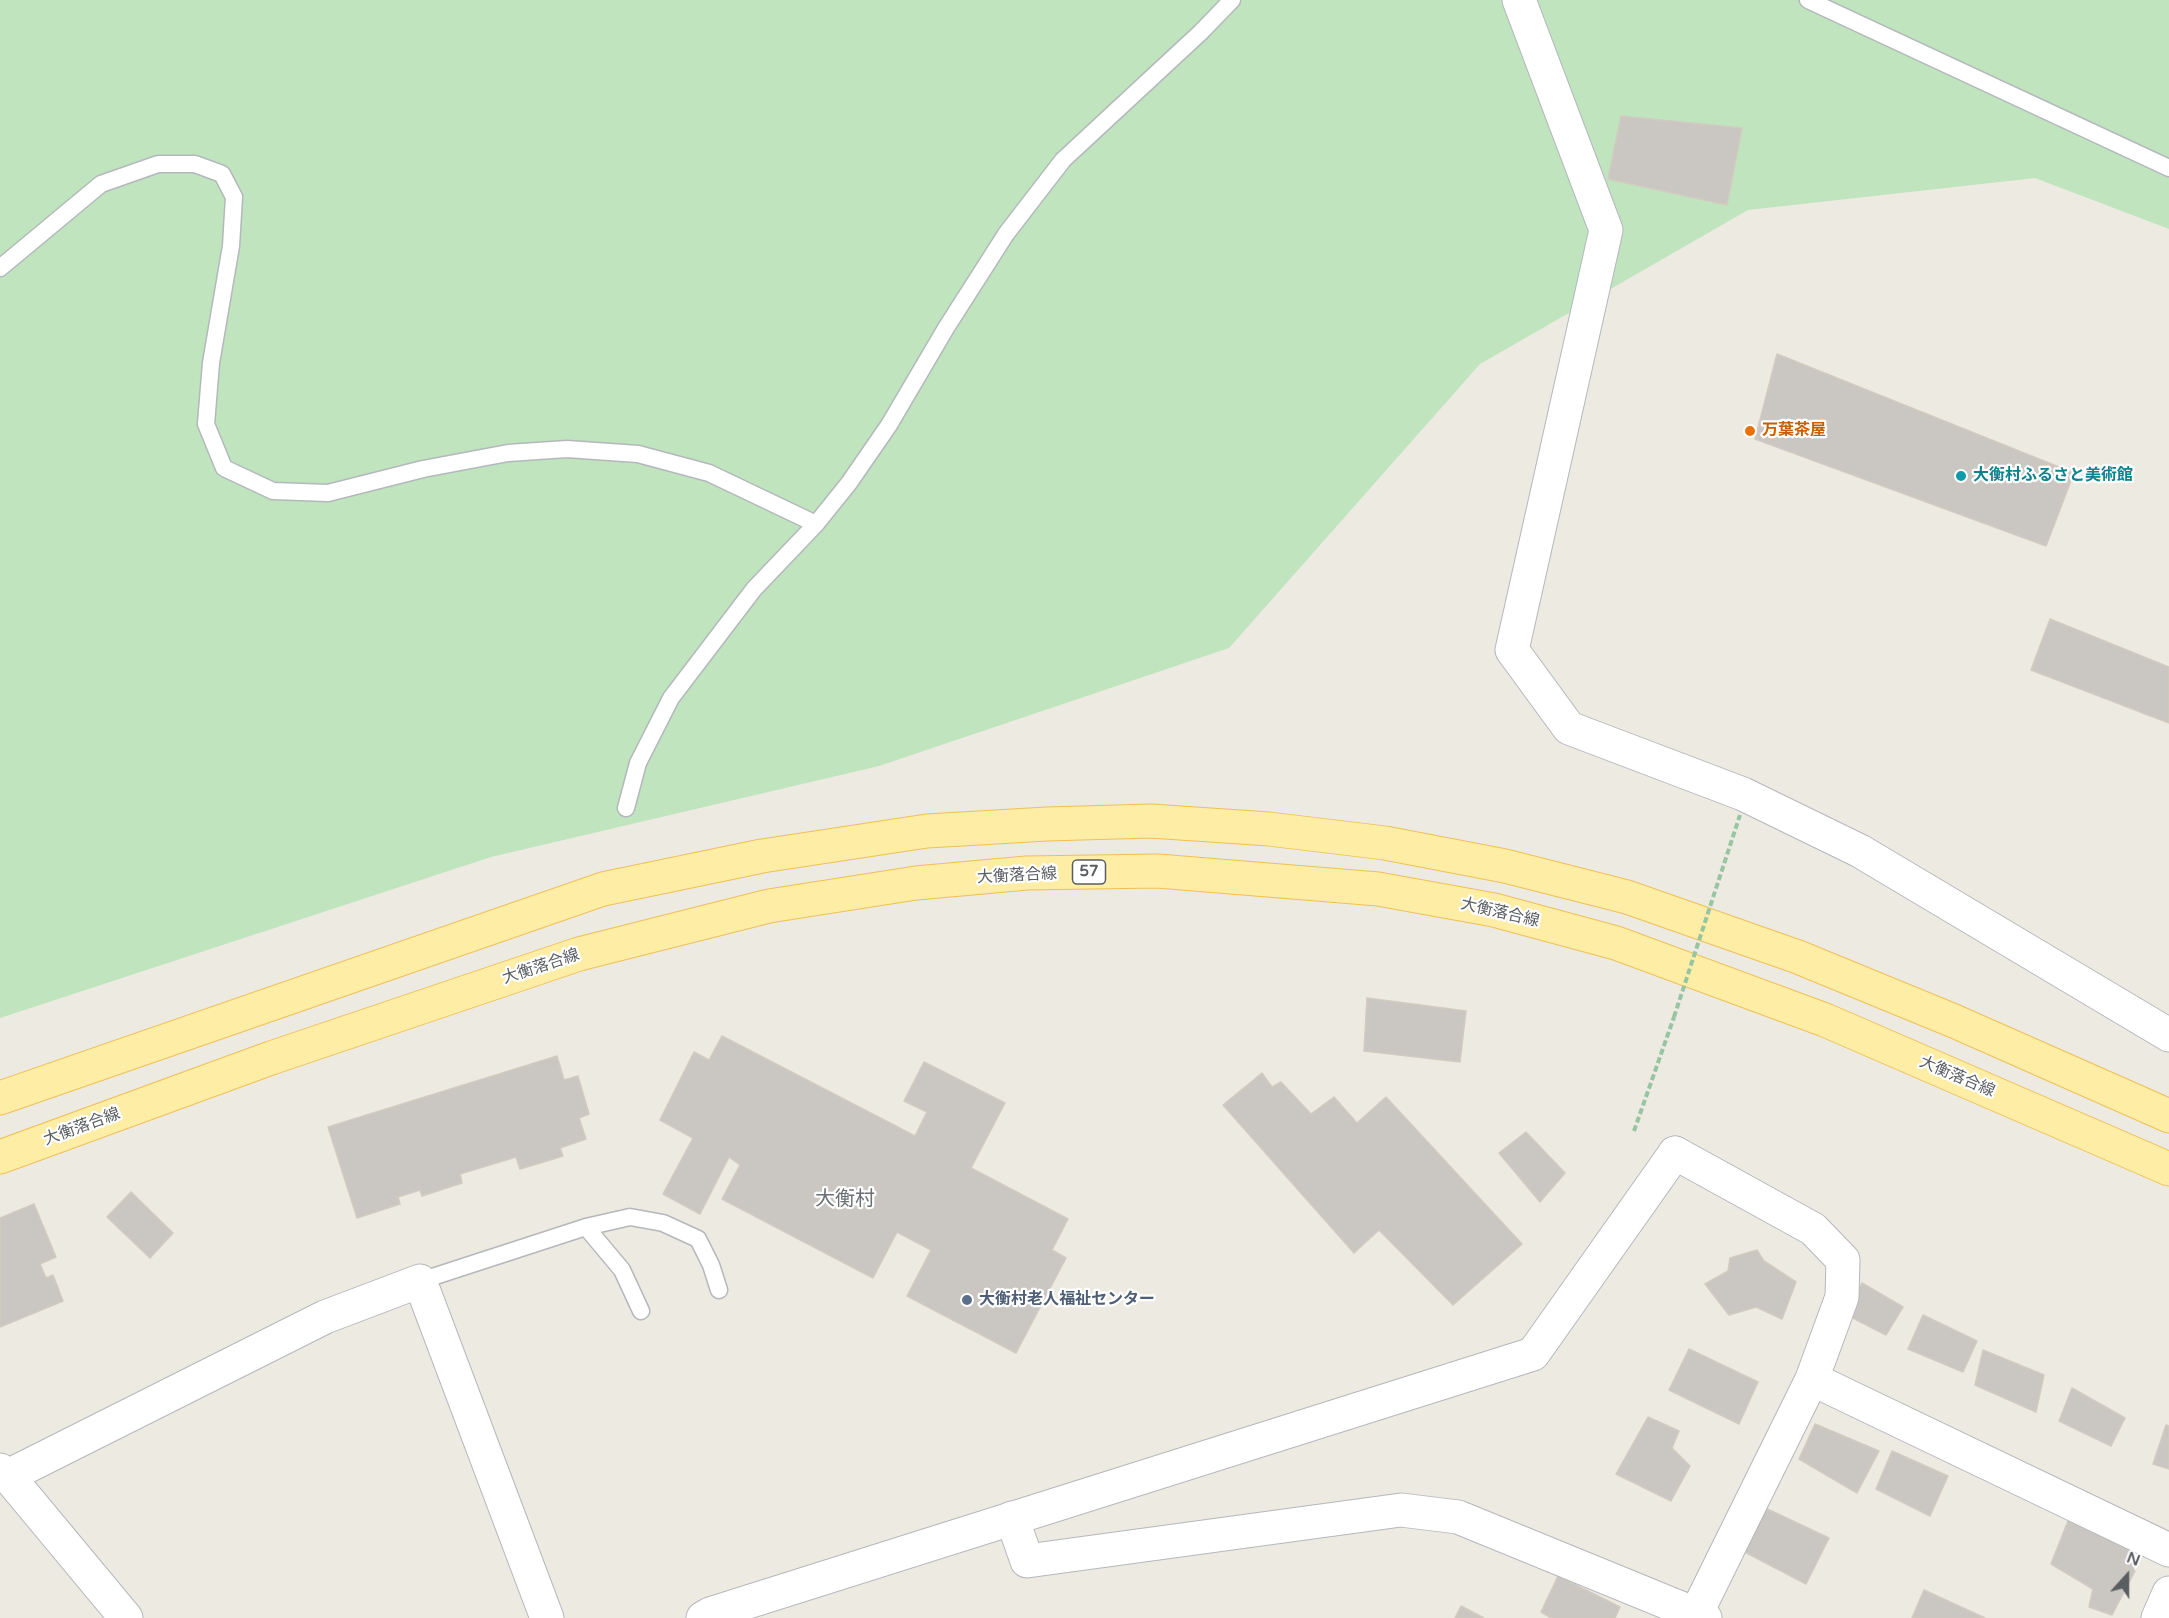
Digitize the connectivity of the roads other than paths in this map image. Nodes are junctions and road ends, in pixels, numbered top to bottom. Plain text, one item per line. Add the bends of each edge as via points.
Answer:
1 (1232, 0) edge
2 (1519, 0) edge
3 (1808, 0) edge
4 (2169, 168) edge
5 (0, 268) edge
6 (816, 524) junction
7 (626, 808) dead end
8 (2169, 1035) edge
9 (0, 1098) edge
10 (2169, 1116) edge
11 (0, 1157) edge
12 (2169, 1169) edge
13 (586, 1227) junction
14 (420, 1281) junction
15 (719, 1290) dead end
16 (641, 1311) dead end
17 (1812, 1379) junction
18 (2, 1475) edge
19 (1012, 1518) junction
20 (2169, 1550) edge
21 (2169, 1593) edge
22 (1698, 1617) edge
23 (126, 1618) edge
24 (547, 1618) edge
25 (703, 1618) edge
26 (2158, 1618) edge

1 - 6 lane via 1063,160 1006,234 945,327 889,425
2 - 8 street via 1606,230 1512,650 1569,728 1743,794 1860,851
3 - 4 lane
5 - 6 lane via 101,184 158,164 195,164 222,174 234,197 231,246 211,363 206,424 224,468 273,491 328,493 508,453 567,449 638,454 709,472
6 - 7 lane via 754,588 671,698 638,763
9 - 10 main road via 603,889 762,856 927,831 1151,821 1269,829 1384,843 1505,866 1627,897 1798,957
11 - 12 main road, 大衡落合線 / 57 via 271,1058 579,954 769,906 916,883 1027,873 1158,871 1378,889 1494,909 1616,943 1825,1020
13 - 14 lane
13 - 15 lane via 630,1217 663,1223 698,1239
13 - 16 lane via 622,1270
14 - 18 street via 325,1317
14 - 24 street
17 - 19 street via 1842,1297 1843,1260 1813,1229 1675,1152 1533,1354
17 - 20 street
17 - 22 street
18 - 23 street
19 - 22 street via 1027,1561 1401,1510 1458,1517
19 - 25 street
21 - 26 street

